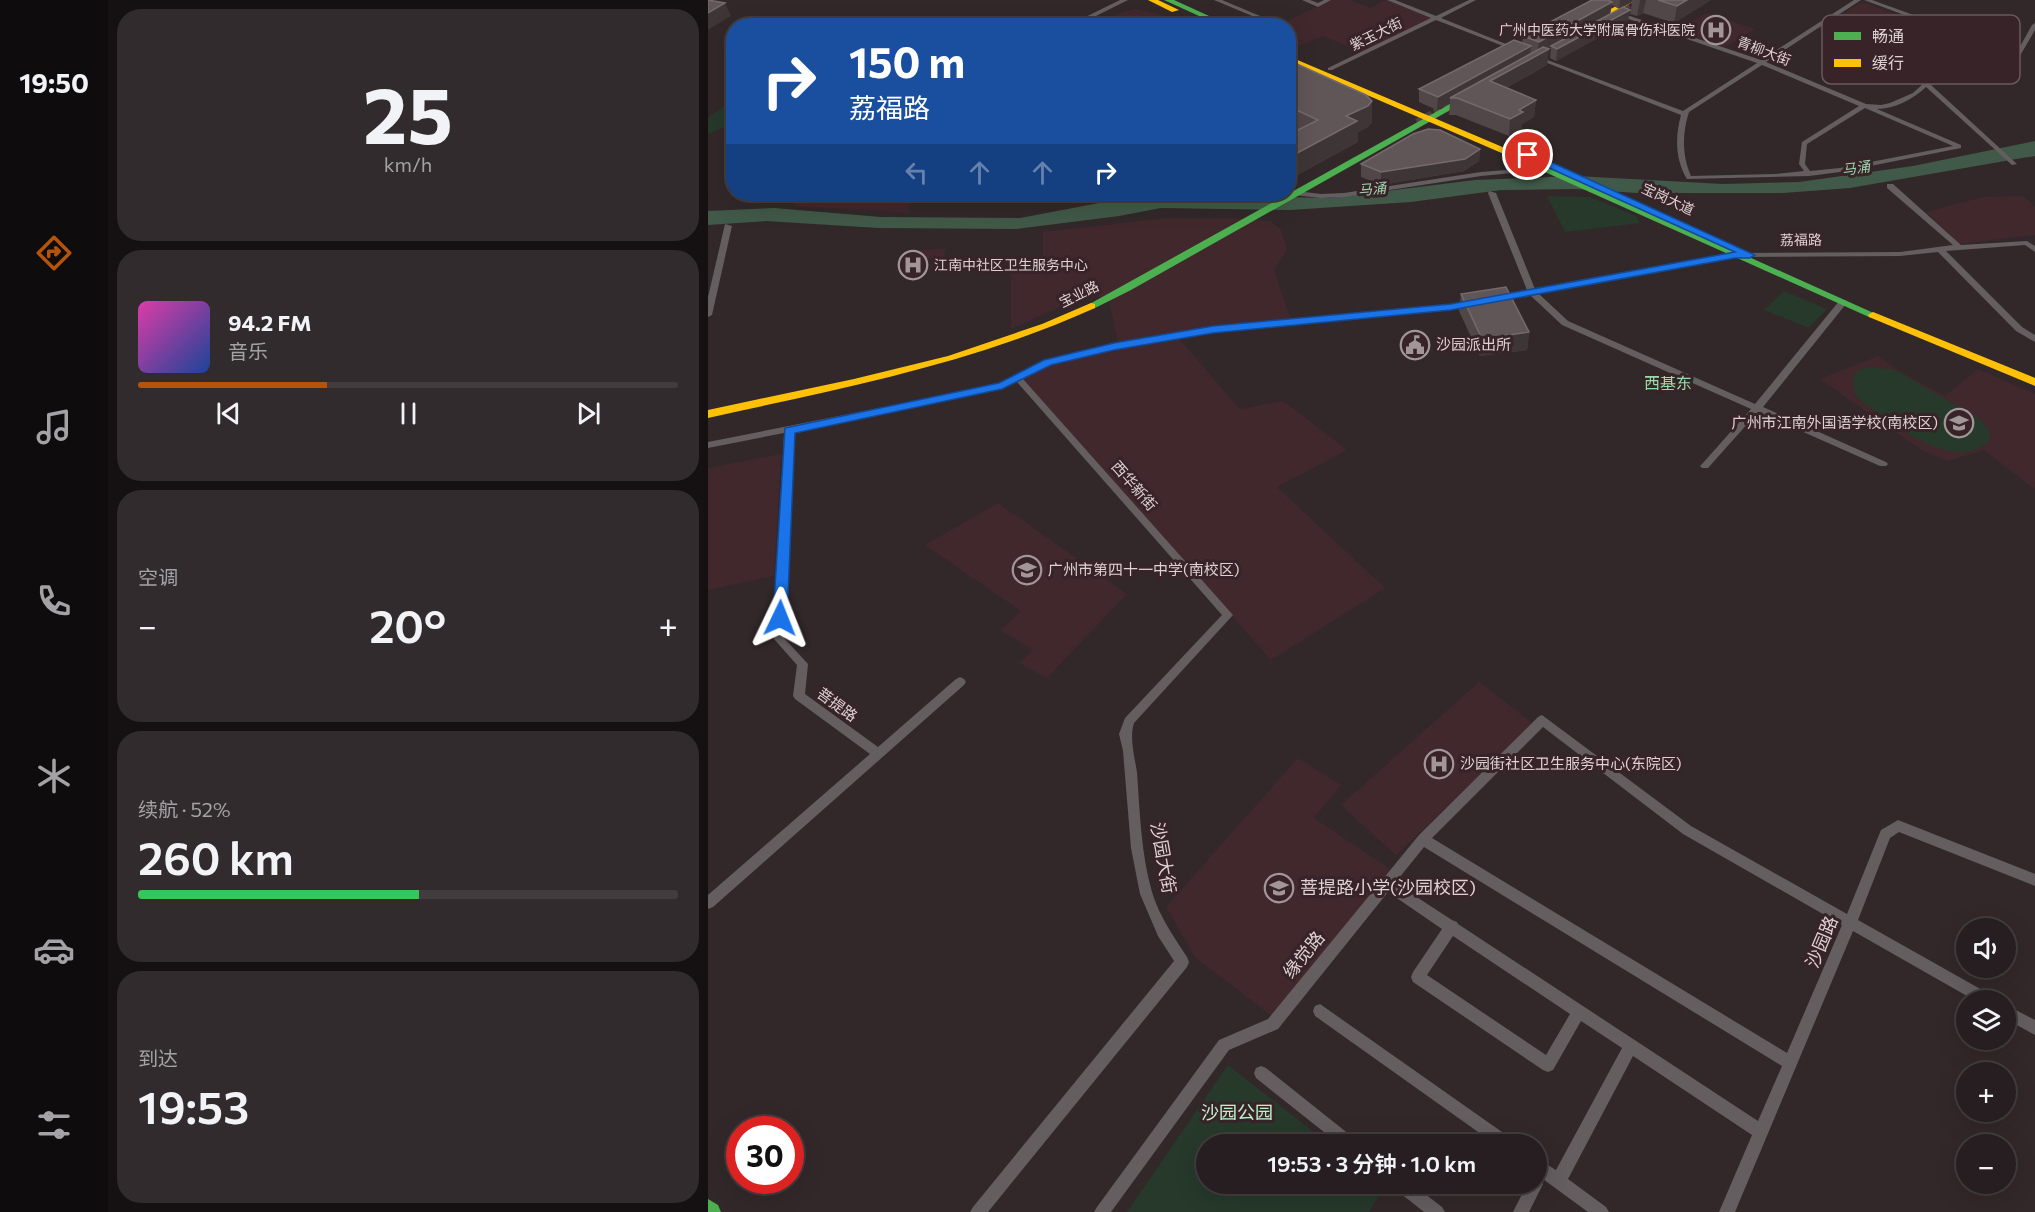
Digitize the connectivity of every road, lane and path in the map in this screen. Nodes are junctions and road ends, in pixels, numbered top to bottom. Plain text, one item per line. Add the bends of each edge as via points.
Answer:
1 (1125, 0) edge
2 (1152, 0) edge
3 (1168, 0) edge
4 (1217, 0) edge
5 (1305, 0) edge
6 (1328, 0) edge
7 (1390, 0) edge
8 (1473, 0) edge
9 (1594, 0) edge
10 (1632, 0) edge
11 (1645, 0) edge
12 (1857, 0) edge
13 (1868, 0) edge
14 (1616, 13) junction
15 (1834, 15) edge
16 (1909, 15) edge
17 (1087, 18) edge
18 (1194, 18) edge
19 (1210, 18) edge
20 (1261, 18) edge
21 (1436, 18) junction
22 (1822, 23) edge
23 (2035, 25) edge
24 (1586, 29) edge
25 (2020, 51) edge
26 (1296, 54) edge
27 (1541, 54) junction
28 (1296, 61) edge
29 (1761, 62) junction
30 (1514, 65) edge
31 (1330, 69) junction
32 (1926, 84) joint
33 (1474, 91) edge
34 (1933, 91) junction
35 (1864, 106) junction
36 (1685, 114) junction
37 (1430, 115) junction
38 (1887, 116) junction
39 (1507, 149) junction
40 (2014, 164) dead end
41 (1544, 169) junction
42 (1809, 174) junction
43 (1890, 186) dead end
44 (1296, 189) edge
45 (1492, 193) dead end
46 (1296, 194) edge
47 (1275, 201) edge
48 (1251, 214) junction
49 (728, 226) dead end
50 (1959, 247) junction
51 (1940, 249) junction
52 (2035, 250) edge
53 (1735, 255) junction
54 (1750, 255) junction
55 (1532, 292) junction
56 (1843, 303) junction
57 (708, 315) edge
58 (2035, 339) edge
59 (2035, 373) edge
60 (1018, 378) junction
61 (2035, 382) edge
62 (708, 408) edge
63 (1757, 408) junction
64 (708, 414) edge
65 (789, 430) junction
66 (708, 446) edge
67 (1882, 464) dead end
68 (1705, 466) dead end
69 (1228, 615) joint
70 (960, 682) dead end
71 (878, 753) junction
72 (1423, 839) junction
73 (2035, 880) edge
74 (1386, 884) junction
75 (708, 903) edge
76 (1850, 923) junction
77 (1452, 926) junction
78 (1968, 990) edge
79 (1320, 1011) dead end
80 (1579, 1011) junction
81 (2016, 1018) edge
82 (2035, 1028) edge
83 (1631, 1045) junction
84 (1790, 1063) junction
85 (1261, 1073) dead end
86 (1761, 1132) junction
87 (1337, 1134) edge
88 (1493, 1134) edge
89 (1547, 1178) edge
90 (1558, 1182) junction
91 (1413, 1194) edge
92 (1529, 1194) edge
93 (1730, 1210) edge
94 (978, 1212) edge
95 (1102, 1212) edge
96 (1437, 1212) edge
97 (1521, 1212) edge
98 (1601, 1212) edge

1 - 17 street
2 - 18 main road
3 - 19 main road
4 - 20 street
5 - 6 street via 1318,5
7 - 21 street
8 - 21 street, 紫玉大街
9 - 14 street, 青柳大街
10 - 14 main road
11 - 14 main road
12 - 15 street
13 - 16 street
14 - 24 main road
14 - 29 street, 青柳大街
21 - 27 street
21 - 31 street, 紫玉大街
22 - 29 street
23 - 25 street
26 - 31 main road, 宝岗大道
27 - 30 main road
27 - 36 street
28 - 37 main road, 宝岗大道
29 - 35 street, 青柳大街
29 - 36 street
31 - 37 main road, 宝岗大道
32 - 34 street
32 - 35 street via 1892,105
33 - 37 main road, 宝业路
34 - 38 street
34 - 40 street
35 - 38 street, 青柳大街
35 - 42 street via 1804,143 1802,164
36 - 42 street via 1681,123 1681,164 1689,178
37 - 39 main road, 宝岗大道
37 - 44 main road, 宝业路
38 - 42 street, 青柳大街 via 1959,147
39 - 41 main road, 宝岗大道
39 - 54 main road, 宝岗大道
41 - 46 street via 1480,174 1344,195
41 - 53 main road, 宝岗大道
43 - 50 street
45 - 55 street
47 - 48 main road, 宝业路
48 - 62 main road, 宝业路 via 1086,302 1007,336 911,363
48 - 64 main road, 宝业路 via 1089,308 1015,339 907,371
49 - 57 street
50 - 51 street, 荔福路
50 - 52 street, 荔福路 via 2027,243
51 - 54 street, 荔福路 via 1900,254
51 - 58 street via 2019,329
53 - 54 street, 荔福路
53 - 55 street, 荔福路
53 - 56 main road, 宝岗大道
54 - 59 main road, 宝岗大道 via 1905,323
55 - 60 street, 荔福路 via 1451,307 1202,331 1114,346 1048,363
55 - 63 street via 1565,322
56 - 61 main road, 宝岗大道
56 - 63 street
60 - 65 street, 荔福路 via 1002,386
60 - 69 street, 西华新街
63 - 67 street
63 - 68 street
65 - 66 street, 荔福路
65 - 71 street, 菩提路 via 779,639 803,664 799,696
69 - 94 street, 沙园大街 via 1130,721 1125,734 1146,894 1182,962
70 - 71 street
71 - 75 street
72 - 74 street, 缘觉路
72 - 76 street, 缘觉路 via 1542,720 1688,830
72 - 84 street
73 - 76 street, 沙园路 via 1898,826 1885,834
74 - 77 street
74 - 95 street, 缘觉路 via 1273,1024 1224,1045
76 - 78 street
76 - 84 street, 沙园路
77 - 80 street
77 - 80 street via 1418,977 1548,1065
79 - 88 street
80 - 83 street
81 - 82 street
83 - 86 street
83 - 90 street
84 - 86 street, 沙园路
85 - 87 street
86 - 93 street, 沙园路
89 - 90 street
90 - 98 street
91 - 96 street
92 - 97 street

